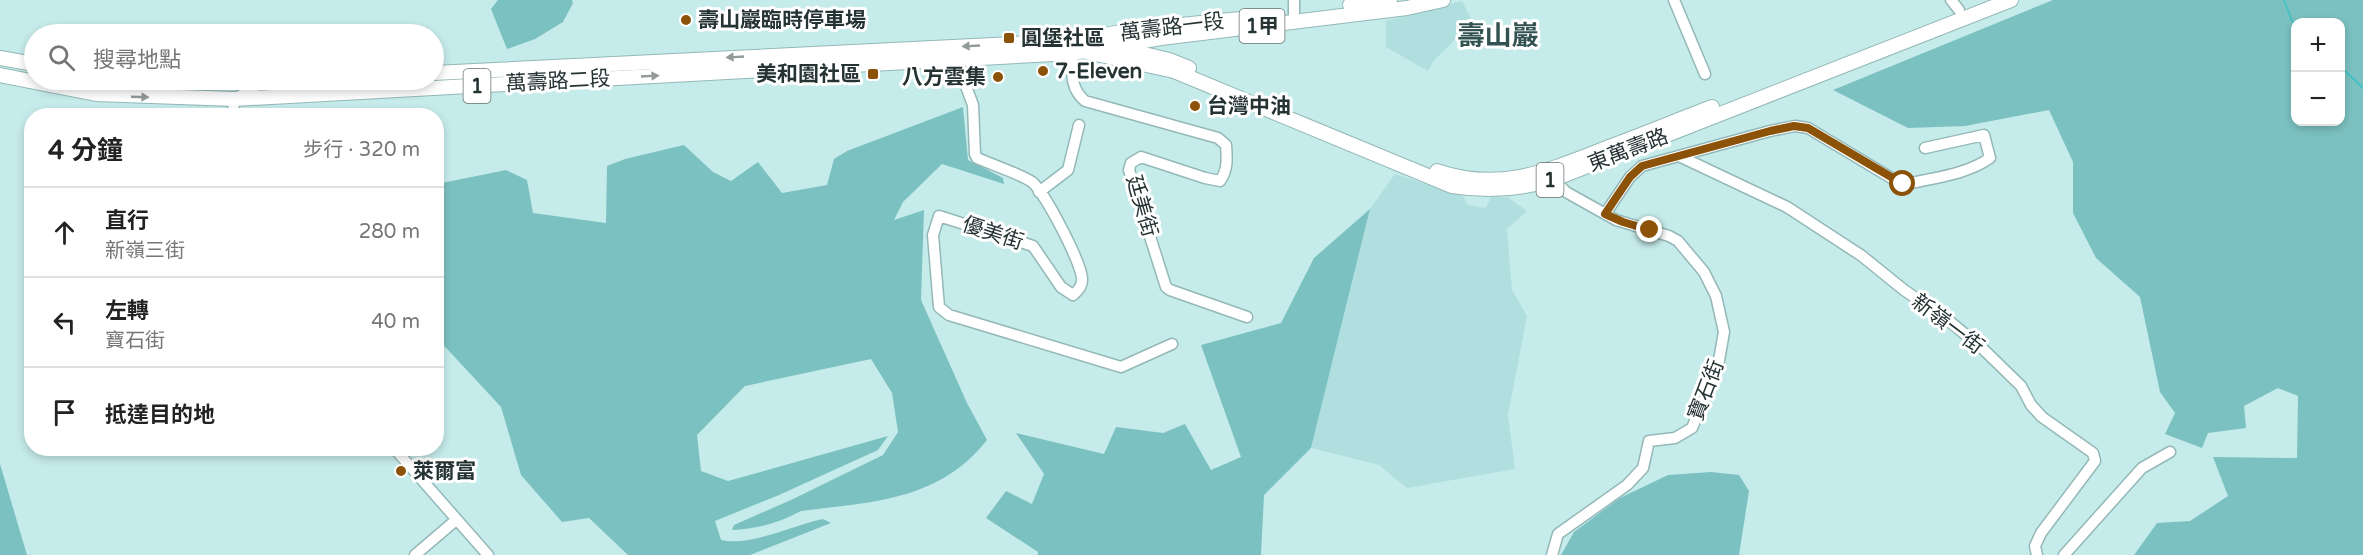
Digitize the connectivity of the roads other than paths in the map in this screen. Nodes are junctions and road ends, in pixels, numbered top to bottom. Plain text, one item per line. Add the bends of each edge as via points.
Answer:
1 (1390, 0) edge
2 (1443, 0) edge
3 (1674, 0) edge
4 (1985, 0) edge
5 (2011, 0) edge
6 (1955, 5) edge
7 (1294, 12) edge
8 (1161, 38) junction
9 (1104, 42) junction
10 (1075, 48) junction
11 (0, 58) edge
12 (1163, 58) junction
13 (956, 60) junction
14 (24, 62) edge
15 (444, 73) edge
16 (1705, 74) dead end
17 (0, 75) edge
18 (24, 80) edge
19 (444, 88) edge
20 (76, 90) edge
21 (249, 90) edge
22 (401, 90) edge
23 (234, 99) junction
24 (233, 108) edge
25 (1079, 125) dead end
26 (1925, 148) dead end
27 (1679, 156) junction
28 (1549, 176) junction
29 (1039, 192) junction
30 (1605, 214) junction
31 (1248, 317) dead end
32 (1172, 344) dead end
33 (2170, 452) dead end
34 (401, 456) edge
35 (456, 520) junction
36 (415, 555) edge
37 (488, 555) edge
38 (1552, 555) edge
39 (2037, 555) edge
40 (2064, 555) edge

1 - 7 main road, 萬壽路一段 / 1甲
2 - 7 main road, 萬壽路一段 / 1甲 via 1407,8
3 - 16 street
4 - 6 main road, 東萬壽路 / 1
5 - 28 main road, 東萬壽路 / 1
6 - 28 main road, 東萬壽路 / 1
7 - 8 main road, 萬壽路一段 / 1甲
7 - 9 main road, 萬壽路一段 / 1甲 via 1132,30
8 - 9 main road, 萬壽路一段 / 1甲
8 - 12 main road
9 - 10 main road, 萬壽路二段 / 1
9 - 12 main road, 東萬壽路 / 1
10 - 13 main road, 萬壽路二段 / 1
10 -> 15 main road, 萬壽路二段 / 1
10 - 28 main road, 東萬壽路 / 1 via 1174,71 1452,186 1515,189
10 - 31 street, 廷美街 via 1072,80 1085,100 1218,138 1226,145 1225,174 1220,181 1141,157 1131,163 1129,170 1168,290
11 - 14 main road
12 - 28 main road, 東萬壽路 / 1 via 1452,176 1491,180
19 -> 13 main road, 萬壽路二段 / 1
13 - 29 street, 優美街 via 973,105 977,158 1033,182
17 -> 18 main road, 萬壽路二段 / 1
20 -> 23 main road, 萬壽路二段 / 1
21 - 23 street
23 -> 22 main road, 萬壽路二段 / 1
23 - 24 street
25 - 29 street via 1068,170
26 - 27 street via 1984,135 1990,158 1968,168 1903,184 1808,128 1794,126
27 - 30 street via 1635,170
27 - 39 street, 新嶺一街 via 1787,207 1862,256 1983,349 2021,386 2042,417 2093,453 2095,461 2041,533 2035,546
28 - 30 street, 寶石街 via 1566,192
29 - 32 street, 優美街 via 1074,251 1081,271 1079,290 1073,295 1061,287 1033,246 939,216 933,235 939,307 949,315 1121,367
30 - 38 street, 寶石街 via 1669,236 1685,248 1716,296 1724,332 1718,366 1692,428 1675,438 1649,441 1643,468 1627,485 1558,534
33 - 40 street via 2142,468
34 - 35 street
35 - 36 street
35 - 37 street

